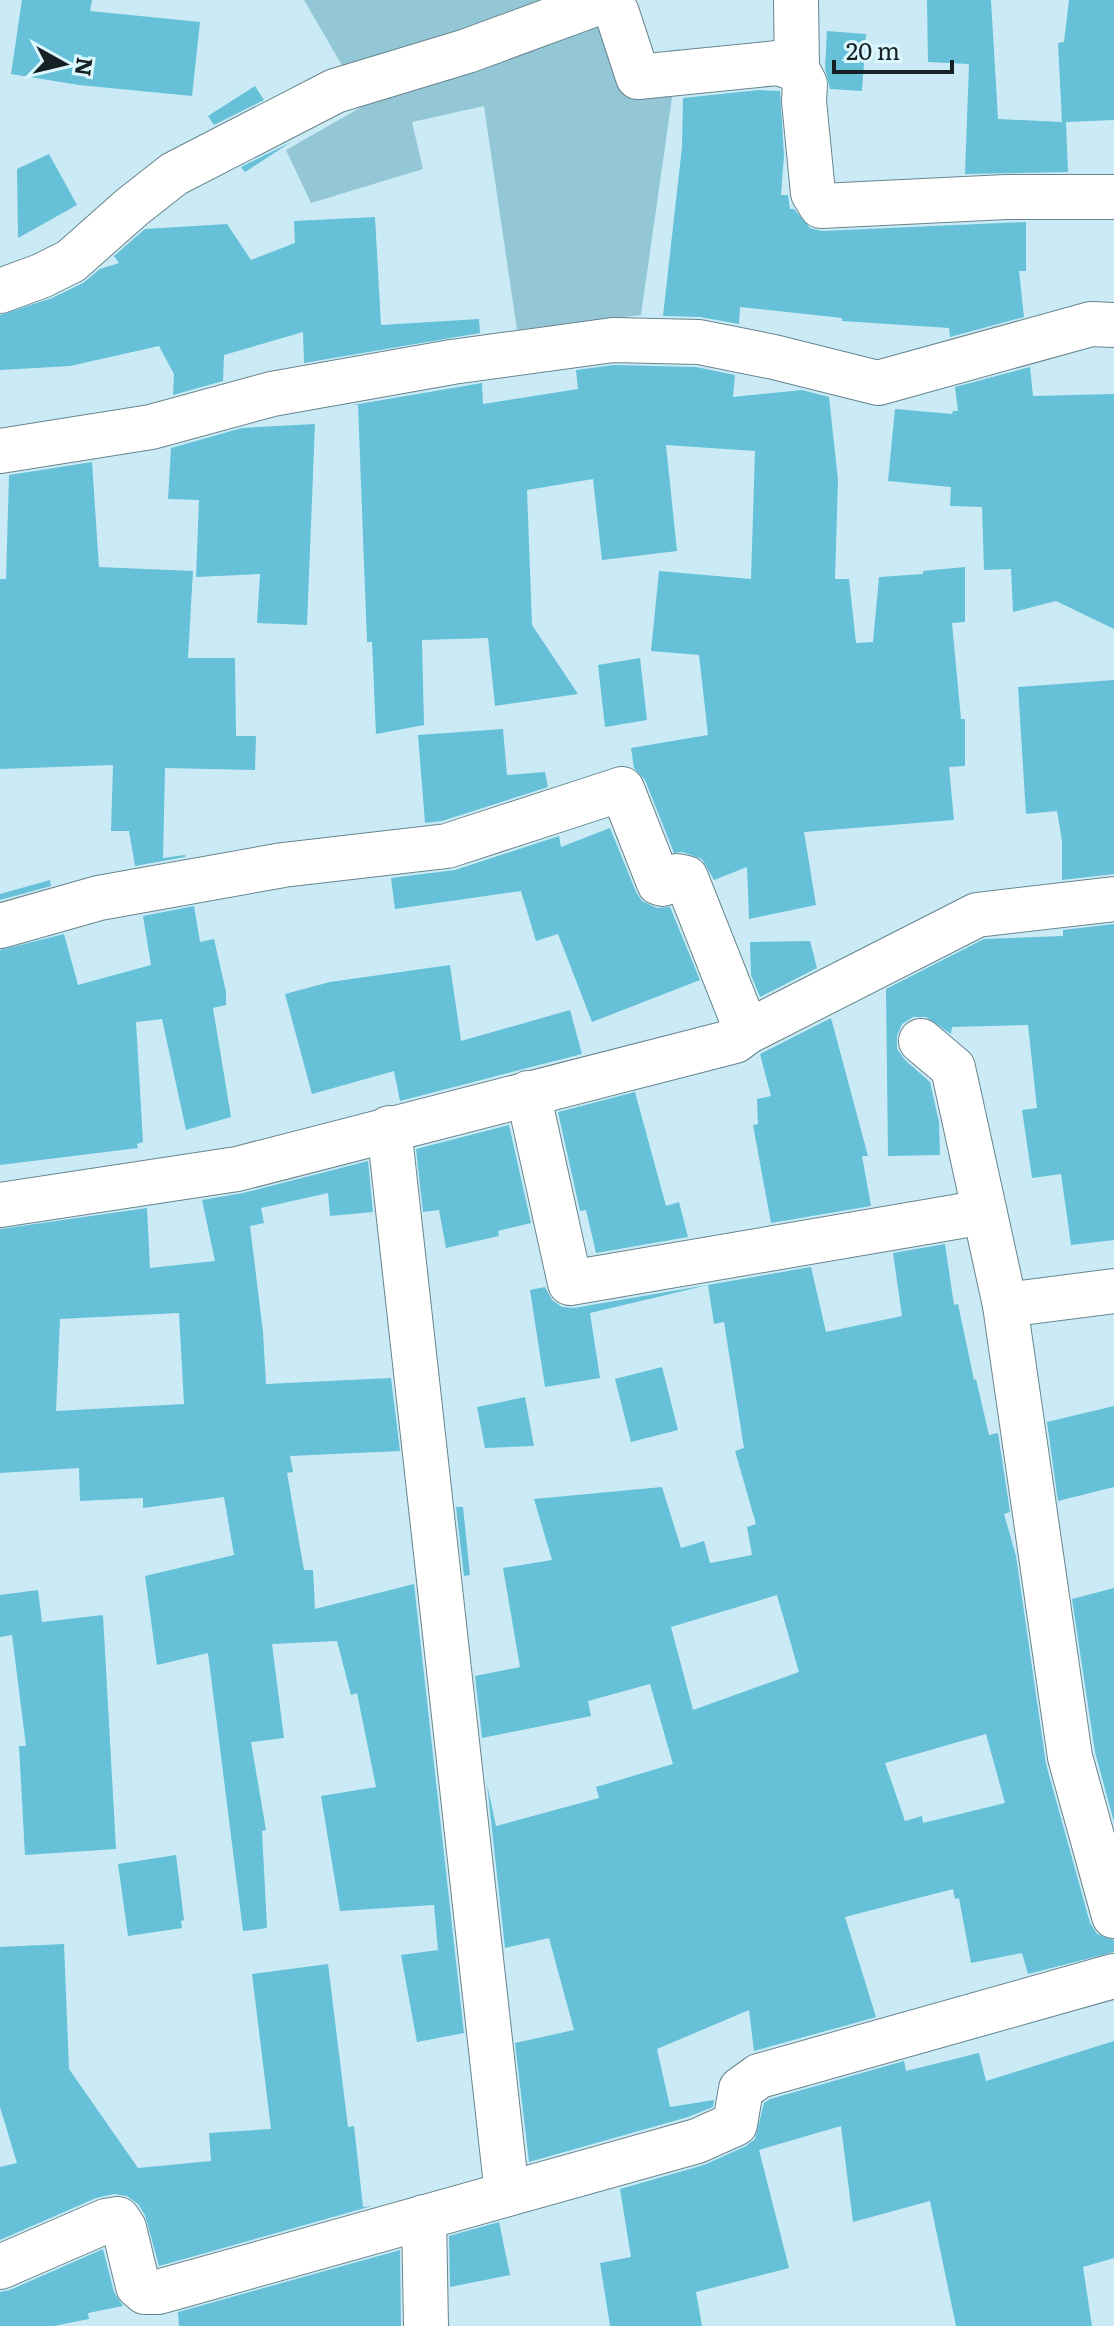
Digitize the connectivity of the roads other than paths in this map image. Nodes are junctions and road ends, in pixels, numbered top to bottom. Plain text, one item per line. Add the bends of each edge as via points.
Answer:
1 (796, 0) edge
2 (797, 69) junction
3 (1114, 197) edge
4 (0, 291) edge
5 (1114, 325) edge
6 (0, 451) edge
7 (1114, 899) edge
8 (0, 926) edge
9 (747, 1032) junction
10 (921, 1041) dead end
11 (528, 1093) junction
12 (389, 1128) junction
13 (0, 1205) edge
14 (984, 1212) junction
15 (1114, 1291) edge
16 (1005, 1305) junction
17 (1114, 1916) edge
18 (1114, 1976) edge
19 (507, 2194) junction
20 (424, 2217) junction
21 (0, 2267) edge
22 (426, 2326) edge

1 - 2 street
2 - 3 street via 805,84 813,193 821,206
2 - 4 street via 777,63 638,77 617,13 603,1 467,51 335,91 174,174 71,261
5 - 6 street via 1091,324 878,383 699,342 613,340 272,394 151,427
7 - 9 street via 977,915
8 - 9 street via 99,898 237,873 447,846 622,789 659,883 686,878
9 - 11 street via 735,1041
10 - 14 street via 953,1068
11 - 12 street
11 - 14 street via 570,1283
12 - 13 street via 237,1169
12 - 19 street
14 - 16 street
15 - 16 street
16 - 17 street via 1070,1757
18 - 19 street via 759,2076 741,2089 735,2124 697,2141
19 - 20 street
20 - 21 street via 158,2292 138,2286 118,2219
20 - 22 street

